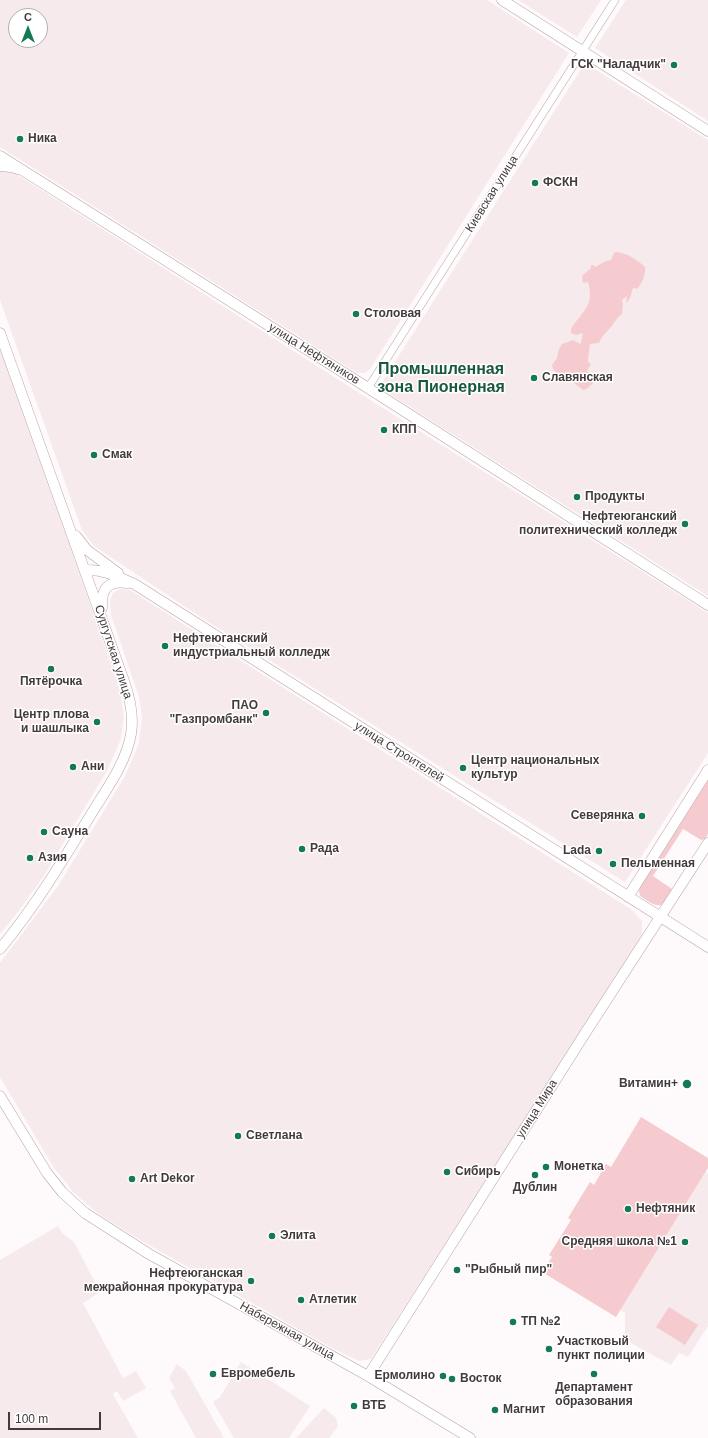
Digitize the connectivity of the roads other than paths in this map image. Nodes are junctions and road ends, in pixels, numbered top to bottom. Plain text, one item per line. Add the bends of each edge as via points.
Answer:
1 (502, 0) edge
2 (615, 0) edge
3 (582, 51) junction
4 (708, 131) edge
5 (0, 155) edge
6 (0, 166) edge
7 (27, 173) junction
8 (0, 333) edge
9 (368, 388) junction
10 (70, 528) junction
11 (85, 570) junction
12 (136, 585) junction
13 (708, 605) edge
14 (102, 618) junction
15 (708, 770) edge
16 (708, 843) edge
17 (628, 897) junction
18 (661, 918) junction
19 (708, 947) edge
20 (0, 949) edge
21 (0, 1096) edge
22 (368, 1376) junction
23 (470, 1438) edge

1 - 3 main road
2 - 3 street, Киевская улица
3 - 4 main road
3 - 9 street, Киевская улица
5 - 7 main road, улица Нефтяников
6 - 7 main road
7 - 9 main road, улица Нефтяников
8 - 10 main road, Сургутская улица
9 - 13 main road, улица Нефтяников
10 - 11 main road, Сургутская улица
10 - 12 main road via 88,550
11 - 12 main road, улица Строителей via 110,573
11 - 14 main road, Сургутская улица
12 - 14 main road via 116,582 105,588 101,600
12 - 17 main road, улица Строителей
14 - 20 main road, Сургутская улица via 129,695 132,725 129,744 117,770 52,877 21,924
15 - 17 main road
16 - 18 main road, улица Мира
17 - 18 main road, улица Строителей
18 - 19 main road, улица Строителей
18 - 22 main road, улица Мира
21 - 22 main road, Набережная улица via 47,1173 62,1192 85,1213 149,1254
22 - 23 main road, Набережная улица

